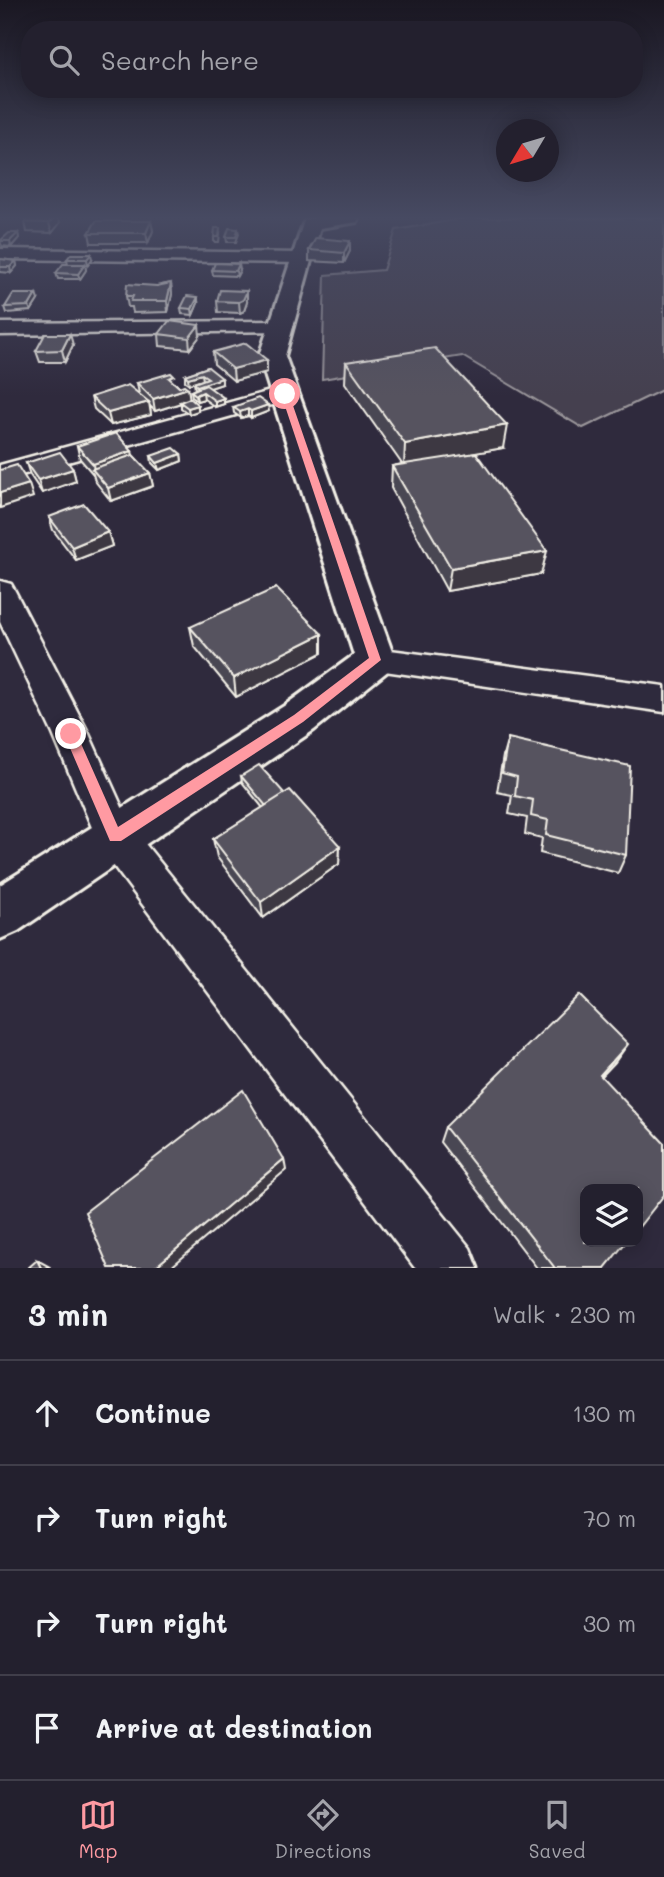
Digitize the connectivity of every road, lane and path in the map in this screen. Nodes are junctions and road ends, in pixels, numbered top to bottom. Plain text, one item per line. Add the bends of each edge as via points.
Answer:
1 (294, 277) edge
2 (281, 327) junction
3 (0, 330) edge
4 (285, 394) junction
5 (0, 473) edge
6 (0, 591) edge
7 (375, 660) junction
8 (664, 699) edge
9 (116, 837) junction
10 (0, 914) edge
11 (450, 1268) edge

1 - 2 street
2 - 3 street
2 - 4 street via 272,356
4 - 5 street
4 - 7 street
6 - 9 street
7 - 8 street
7 - 9 street via 299,718
9 - 10 street
9 - 11 street

